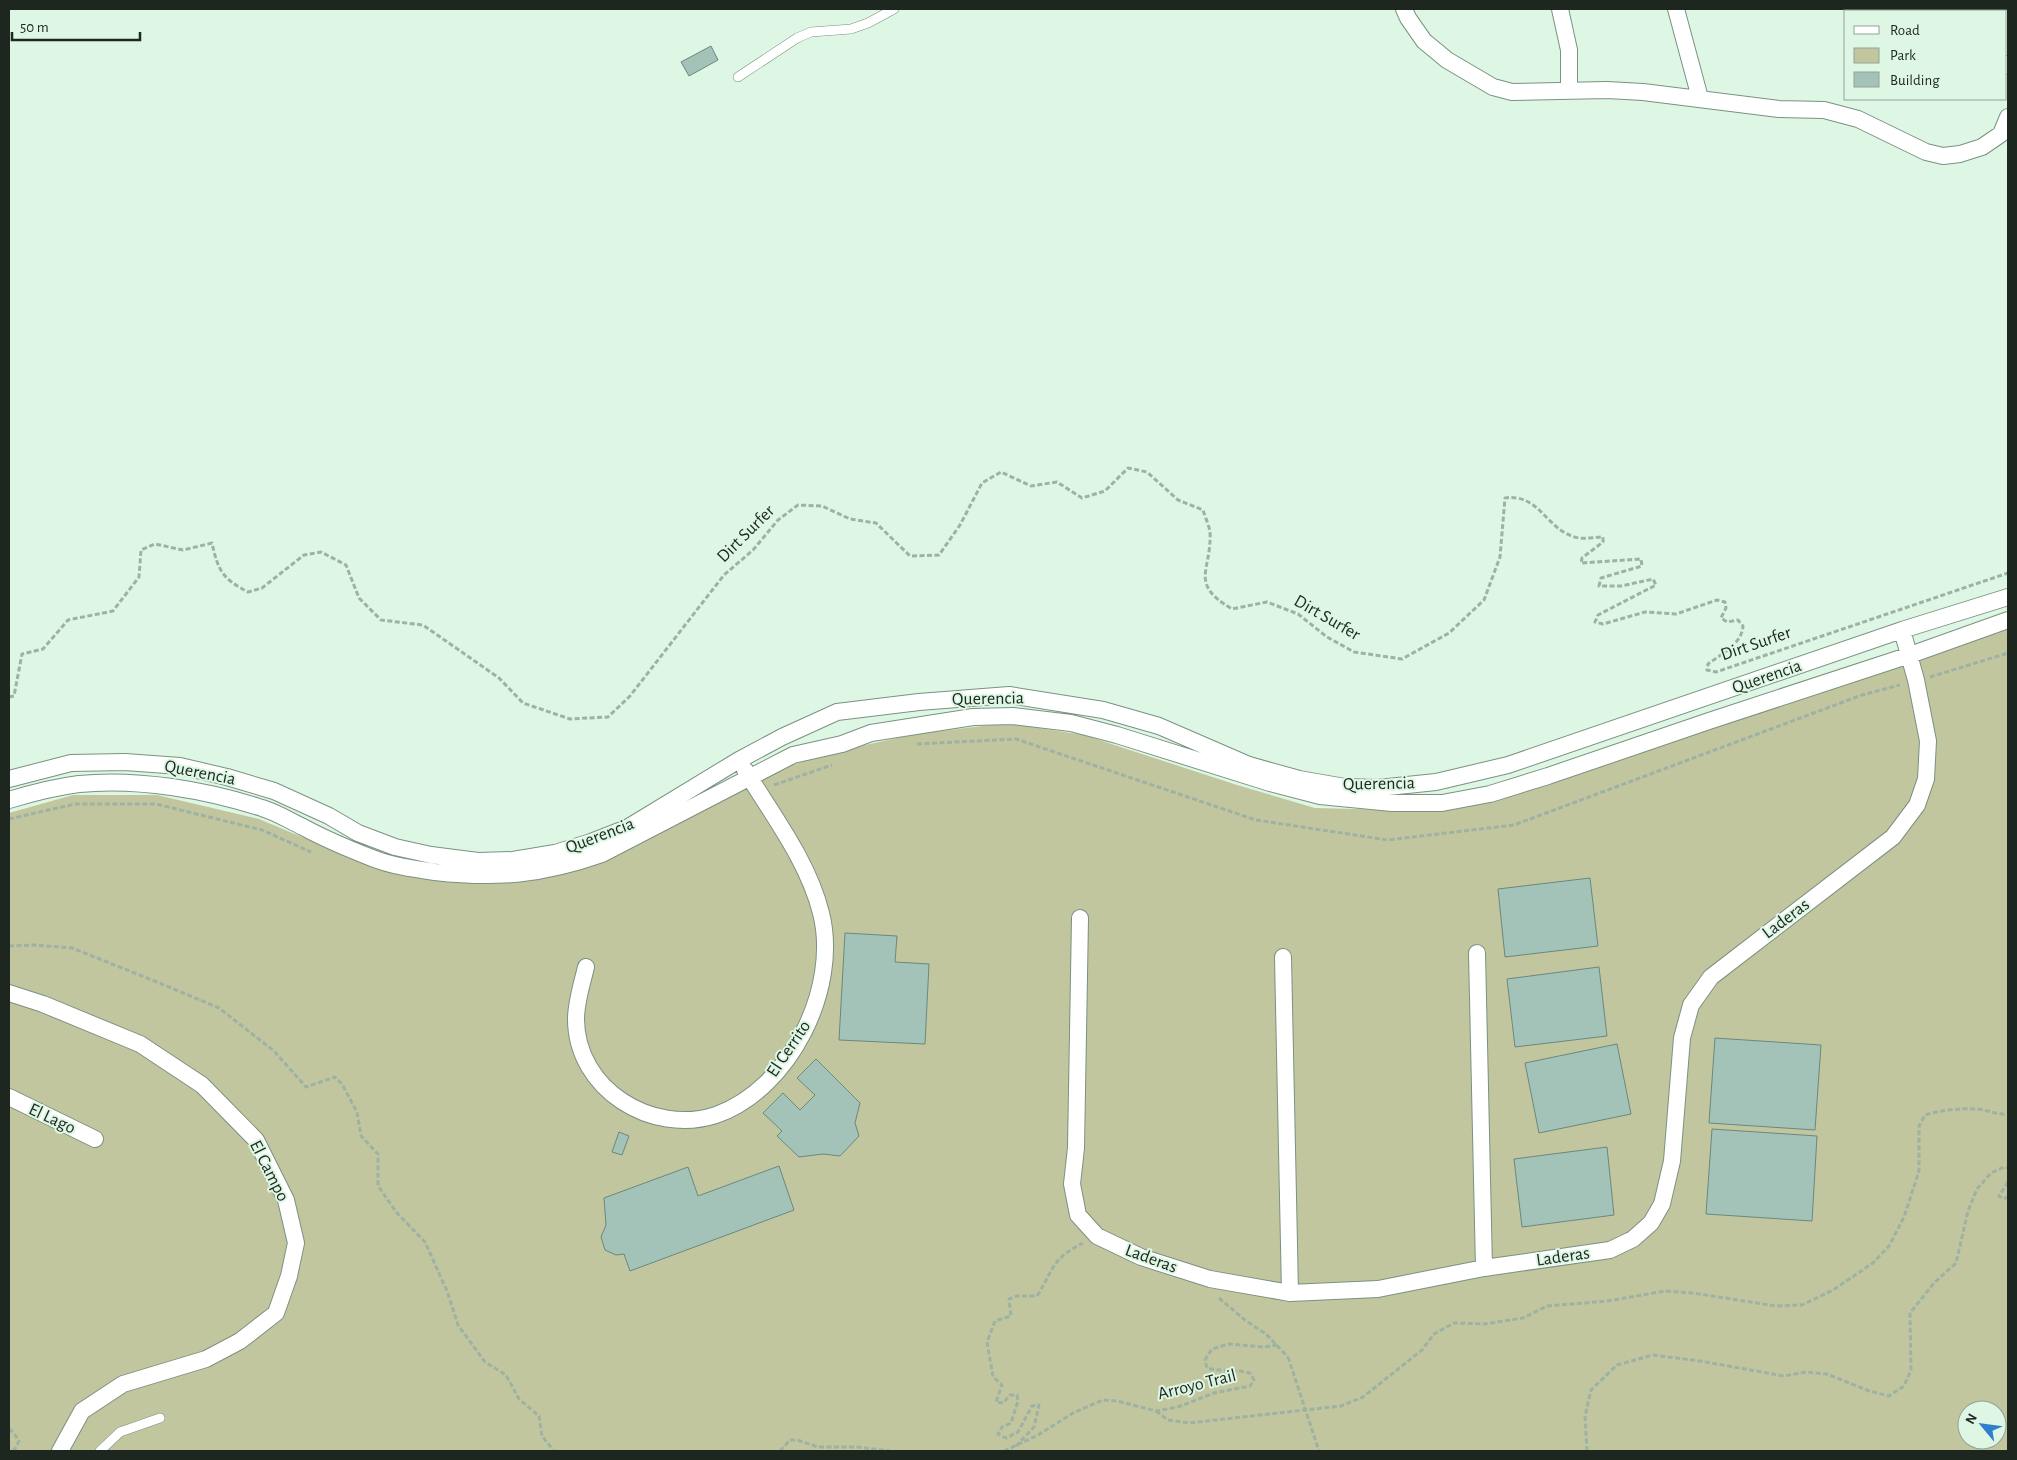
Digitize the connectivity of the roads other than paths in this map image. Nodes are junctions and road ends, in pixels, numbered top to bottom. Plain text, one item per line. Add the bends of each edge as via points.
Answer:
1 (894, 9) edge
2 (1404, 9) edge
3 (1560, 9) edge
4 (1676, 9) edge
5 (738, 77) dead end
6 (1569, 91) junction
7 (1700, 98) junction
8 (2008, 117) edge
9 (2008, 597) edge
10 (2008, 620) edge
11 (1902, 630) junction
12 (1910, 655) junction
13 (739, 760) junction
14 (9, 779) edge
15 (754, 785) junction
16 (1320, 790) junction
17 (9, 800) edge
18 (1080, 918) dead end
19 (1477, 953) dead end
20 (1283, 957) dead end
21 (586, 967) dead end
22 (9, 993) edge
23 (9, 1097) edge
24 (95, 1140) dead end
25 (1484, 1268) junction
26 (1290, 1293) junction
27 (160, 1418) dead end
28 (60, 1451) edge
29 (100, 1451) edge

1 - 5 lane via 868,24 851,29 810,32
2 - 6 street via 1424,41 1447,60 1493,87 1512,92
3 - 6 street via 1569,50
4 - 7 street
6 - 7 street via 1642,92
7 - 8 street via 1779,109 1824,110 1858,119 1926,152 1943,156 1982,148 2000,134
9 - 11 street, Querencia
10 - 12 street, Querencia
11 - 12 street, Laderas
11 - 16 street, Querencia via 1508,765 1436,782
12 - 16 street, Querencia via 1490,794 1442,803 1392,803
12 - 25 street, Laderas via 1928,741 1926,779 1917,805 1893,838 1710,977 1691,1005 1682,1038 1672,1161 1662,1204 1651,1223 1633,1239 1610,1250
13 - 14 street, Querencia via 626,828 591,842 555,853 513,860 478,861 395,847 358,833 274,791 180,766 71,763
13 - 15 street, El Cerrito
13 - 16 street, Querencia via 782,736 838,712 1010,695 1103,710 1159,726 1249,765
15 - 16 street, Querencia via 793,754 842,744 870,733 974,717 1013,716 1071,722 1270,783
15 - 17 street, Querencia via 602,854 570,865 515,875 479,876 407,868 374,859 264,808 169,786 80,784
15 - 21 street, El Cerrito via 803,865 815,893 822,915 826,960 816,1007 801,1037 769,1080 733,1107 694,1119 677,1121 657,1117 620,1100 604,1088 580,1046 576,1019
18 - 26 street, Laderas via 1076,1148 1072,1184 1078,1215 1097,1236 1141,1258 1210,1279
19 - 25 street
20 - 26 street
22 - 28 street, El Campo via 140,1044 202,1085 256,1140 286,1200 296,1243 276,1313 240,1341 206,1359 123,1384 82,1411
23 - 24 street, El Lago
25 - 26 street, Laderas via 1378,1289
27 - 29 lane via 120,1432

